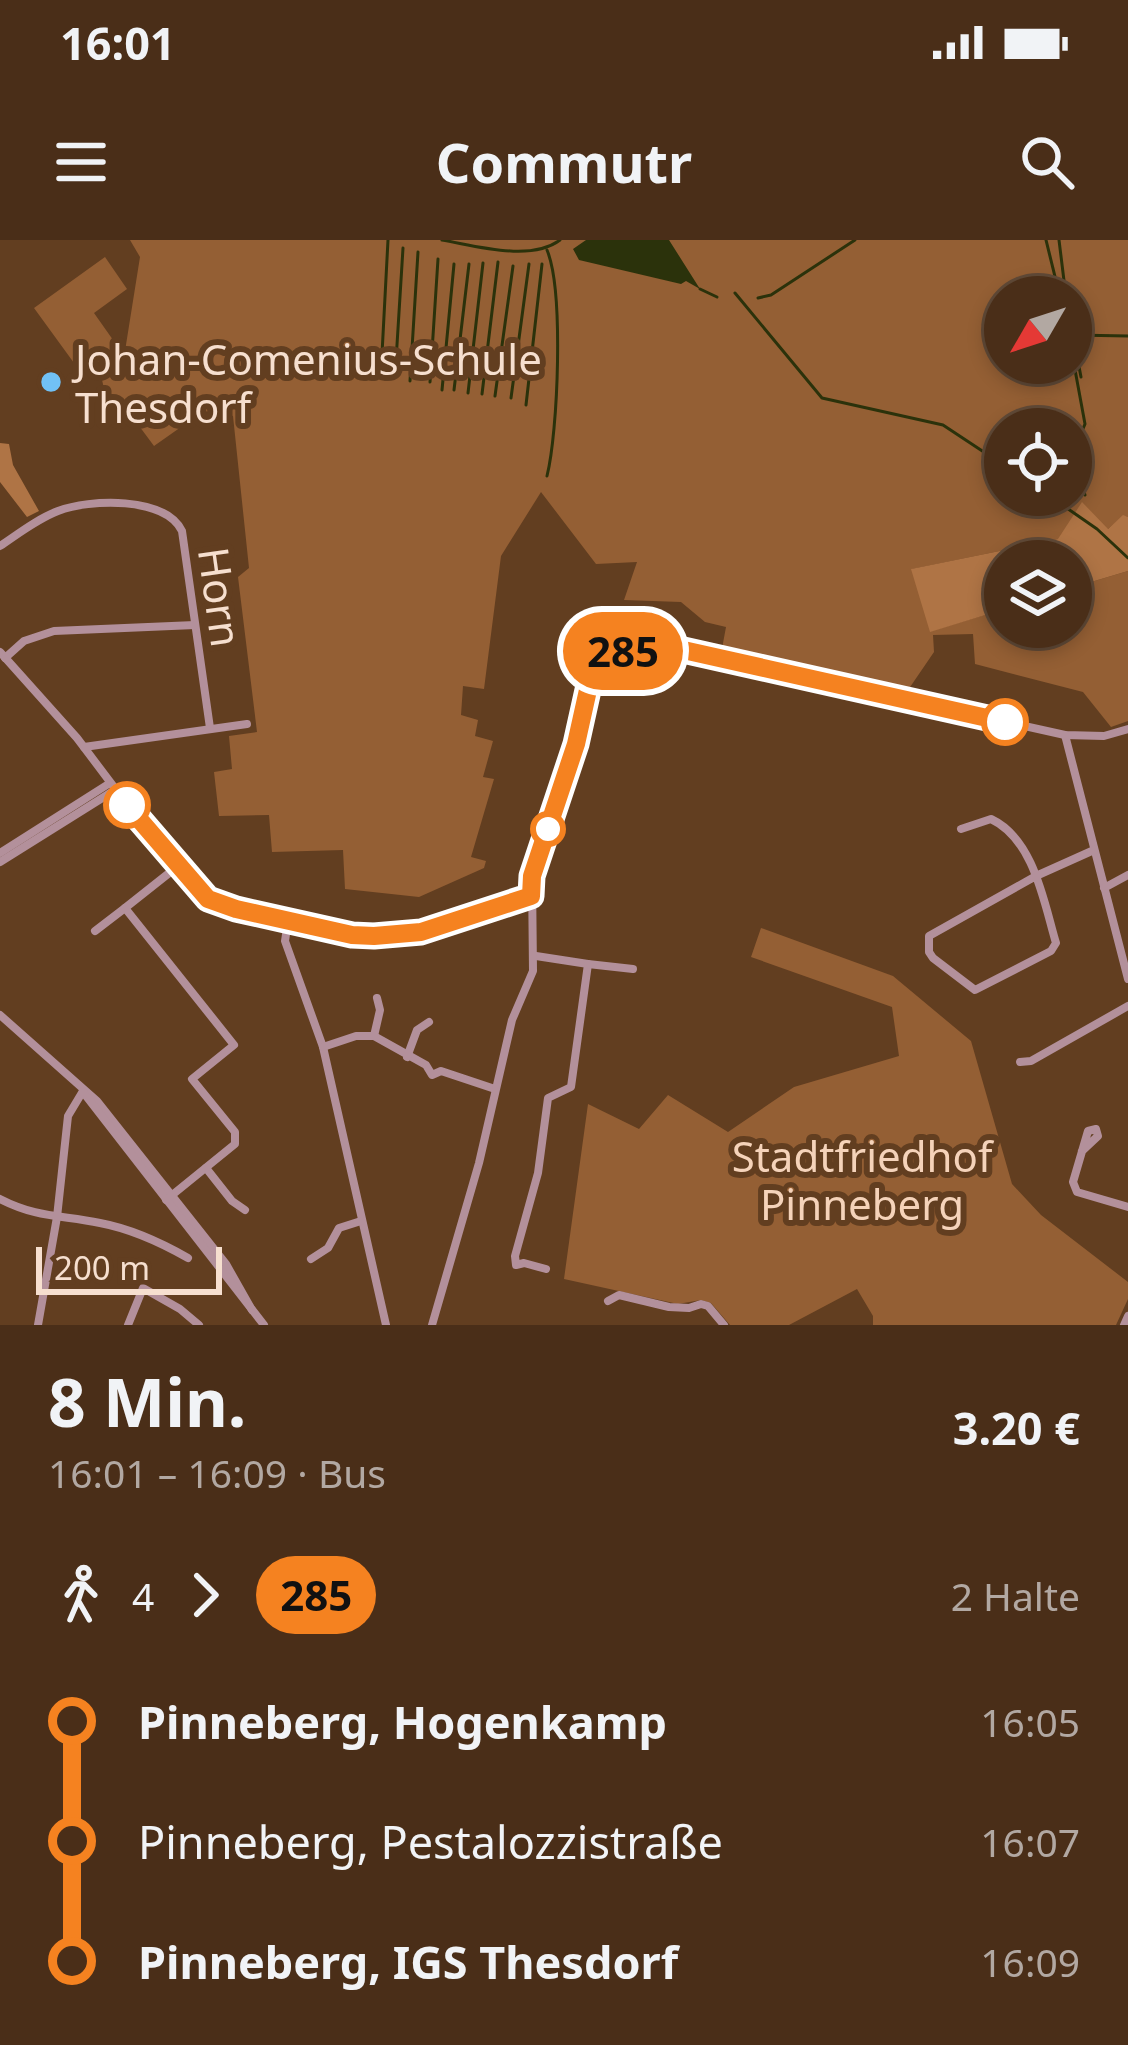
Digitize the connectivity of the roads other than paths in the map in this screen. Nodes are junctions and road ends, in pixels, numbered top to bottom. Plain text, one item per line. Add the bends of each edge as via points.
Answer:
1 (0, 546) edge
2 (195, 625) junction
3 (2, 655) edge
4 (247, 724) dead end
5 (210, 728) junction
6 (1128, 730) edge
7 (1066, 735) junction
8 (84, 747) junction
9 (113, 787) junction
10 (962, 829) dead end
11 (0, 835) edge
12 (1094, 850) junction
13 (6, 854) edge
14 (178, 866) junction
15 (1128, 875) edge
16 (1036, 877) junction
17 (1104, 888) junction
18 (531, 896) junction
19 (124, 908) junction
20 (288, 920) junction
21 (95, 931) dead end
22 (536, 956) junction
23 (588, 964) junction
24 (633, 969) dead end
25 (1128, 979) edge
26 (377, 998) dead end
27 (1128, 1006) edge
28 (0, 1015) edge
29 (430, 1022) dead end
30 (374, 1036) junction
31 (323, 1047) junction
32 (407, 1057) junction
33 (1020, 1061) dead end
34 (495, 1089) junction
35 (82, 1091) junction
36 (1082, 1151) dead end
37 (206, 1168) junction
38 (169, 1197) junction
39 (0, 1199) edge
40 (1128, 1207) edge
41 (245, 1210) dead end
42 (57, 1217) junction
43 (361, 1221) junction
44 (188, 1258) dead end
45 (311, 1259) dead end
46 (546, 1269) dead end
47 (608, 1301) dead end
48 (1128, 1316) edge
49 (38, 1325) edge
50 (128, 1325) edge
51 (199, 1325) edge
52 (264, 1325) edge
53 (386, 1325) edge
54 (432, 1325) edge
55 (724, 1325) edge
56 (1124, 1325) edge

1 - 2 street, Horn via 73,506 161,511 182,531
2 - 3 street via 54,631
2 - 5 street, Horn
3 - 8 street
4 - 5 street
5 - 8 street
6 - 7 street
7 - 12 street
7 - 18 street via 661,645 631,647 607,661 585,693
8 - 9 street
9 - 13 street
9 - 14 street
10 - 16 street via 998,821
11 - 13 street
12 - 16 street
12 - 17 street
14 - 19 street
14 - 20 street via 208,899
15 - 17 street
16 - 16 street via 934,932 928,952 976,990 1051,951 1056,943
17 - 25 street
18 - 20 street via 406,933 352,935
18 - 22 street
19 - 21 street
19 - 37 street via 234,1045 192,1079 235,1132 235,1144
20 - 31 street via 285,941
22 - 23 street
22 - 34 street
23 - 24 street
23 - 46 street via 571,1087 548,1099 515,1256 516,1265
26 - 30 street
27 - 33 street
28 - 35 street
29 - 32 street via 417,1030
30 - 31 street
30 - 32 street
31 - 43 street
32 - 34 street via 432,1076 441,1071
34 - 54 street
35 - 38 street
35 - 42 street via 68,1116
36 - 40 street via 1077,1192
37 - 38 street
37 - 41 street
38 - 52 street
39 - 42 street
42 - 44 street via 134,1232
42 - 49 street
43 - 45 street via 339,1228
43 - 53 street
47 - 55 street via 619,1295 669,1307 701,1304
48 - 56 street
50 - 51 street via 142,1288

